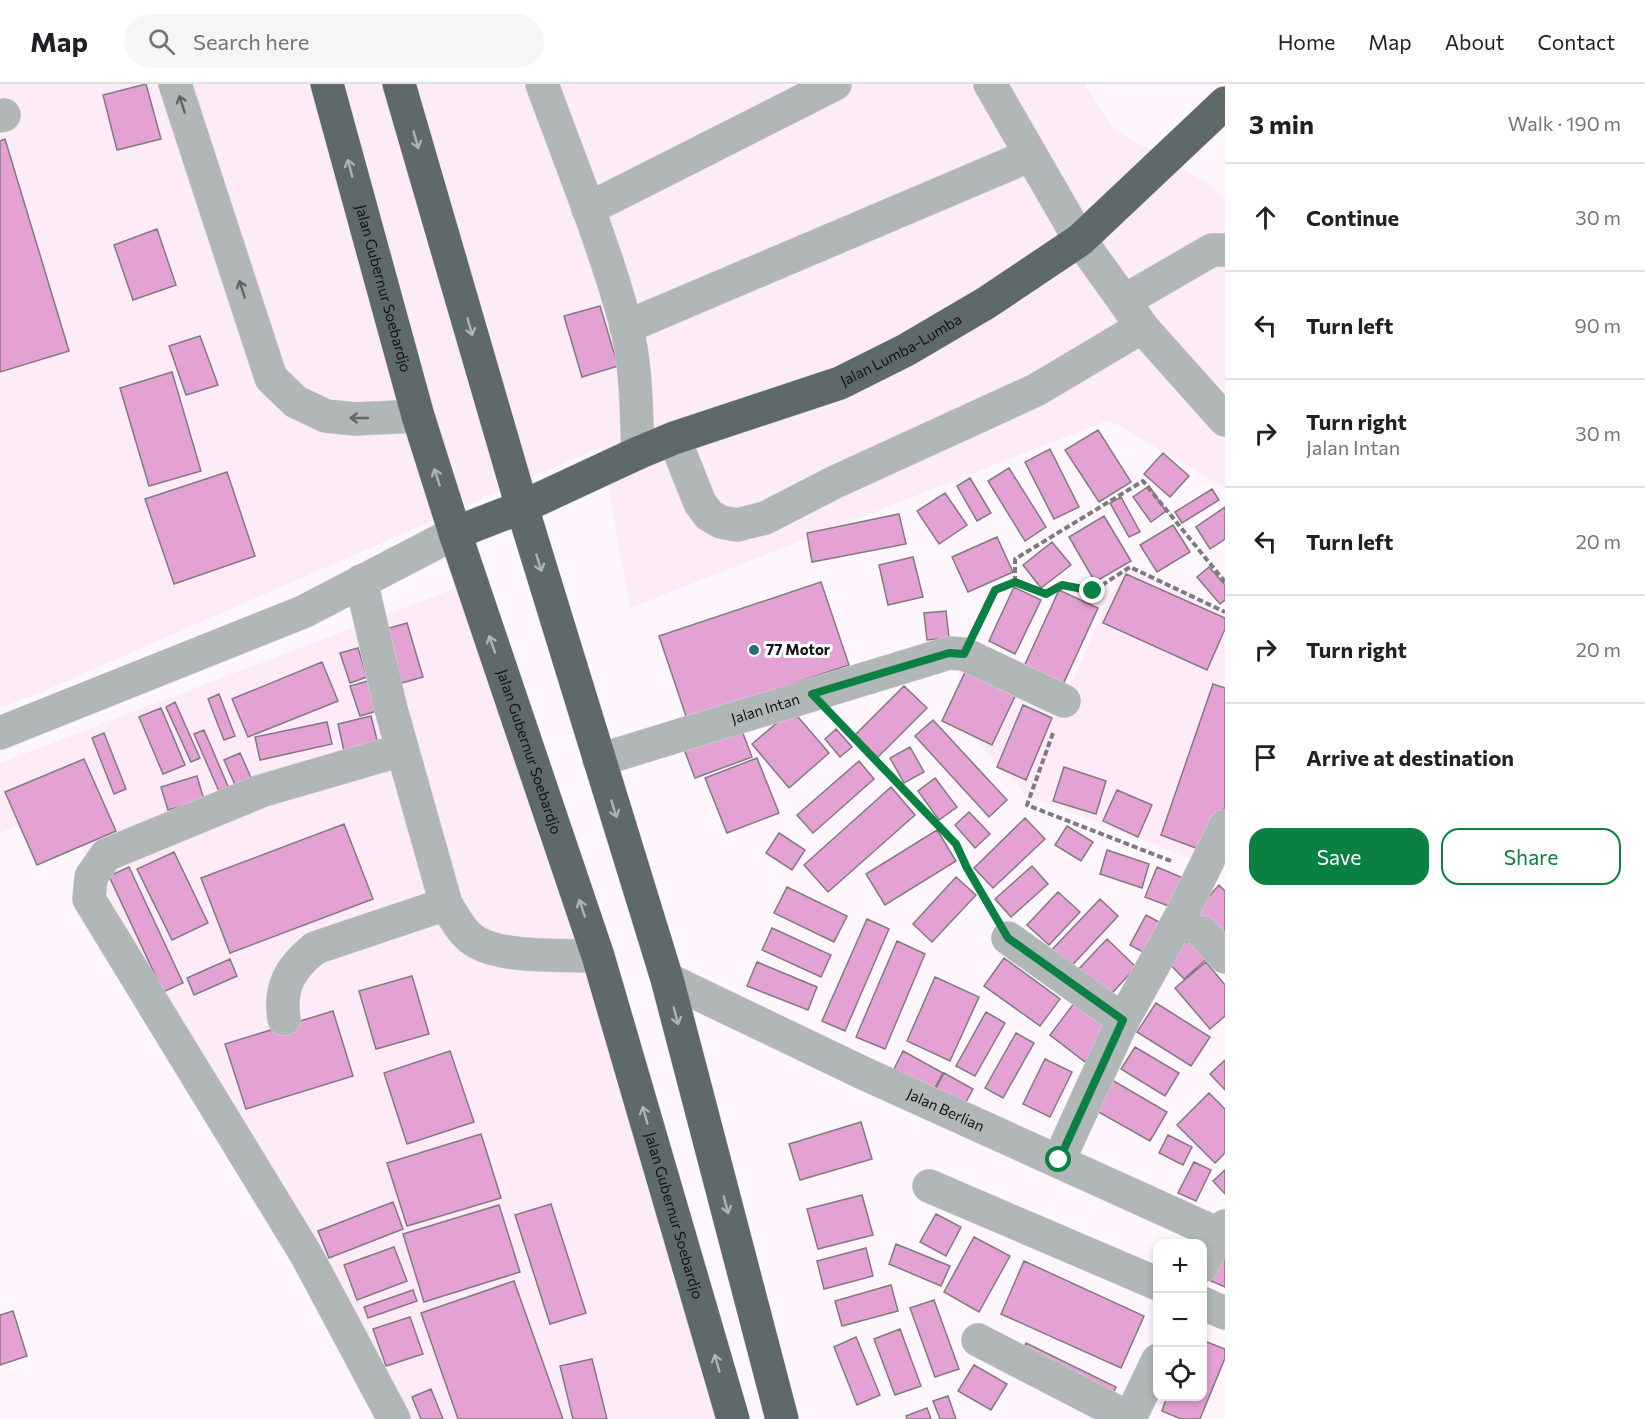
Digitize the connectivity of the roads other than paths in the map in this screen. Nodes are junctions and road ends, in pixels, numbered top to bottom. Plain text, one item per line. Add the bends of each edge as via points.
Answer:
1 (175, 84) edge
2 (327, 84) edge
3 (399, 84) edge
4 (543, 84) edge
5 (835, 84) edge
6 (990, 84) edge
7 (1225, 104) edge
8 (1031, 155) junction
9 (588, 209) junction
10 (1080, 240) junction
11 (1225, 250) edge
12 (1133, 314) junction
13 (626, 327) junction
14 (418, 416) junction
15 (1225, 420) edge
16 (674, 438) junction
17 (638, 453) junction
18 (522, 507) junction
19 (455, 533) junction
20 (362, 581) junction
21 (1064, 701) road end
22 (0, 733) edge
23 (402, 750) junction
24 (599, 760) junction
25 (1225, 826) edge
26 (446, 904) junction
27 (1202, 932) dead end
28 (1008, 938) road end
29 (598, 956) junction
30 (1225, 957) edge
31 (667, 979) junction
32 (284, 1019) dead end
33 (1123, 1020) junction
34 (1059, 1160) junction
35 (929, 1186) dead end
36 (1223, 1232) edge
37 (1207, 1259) edge
38 (1153, 1282) edge
39 (1207, 1305) edge
40 (1225, 1313) edge
41 (978, 1340) dead end
42 (1153, 1371) edge
43 (394, 1419) edge
44 (733, 1419) edge
45 (782, 1419) edge
46 (1130, 1419) edge

14 -> 1 street via 326,416 296,402 271,378
14 -> 2 highway, Jalan Gubernur Soebardjo
3 -> 18 highway
4 - 9 street
5 - 9 street
6 - 8 street
7 - 10 highway, Jalan Lumba-Lumba
8 - 10 street
8 - 13 street
9 - 13 street
10 - 12 street
10 - 16 highway, Jalan Lumba-Lumba via 906,351 840,383
11 - 12 street via 1212,250
12 - 15 street
12 - 16 street via 1036,390 765,518 737,525 709,515 700,503
13 - 17 street via 634,369
19 -> 14 highway, Jalan Gubernur Soebardjo
16 - 17 highway, Jalan Lumba-Lumba
17 - 18 highway, Jalan Lumba-Lumba
18 - 19 highway, Jalan Lumba-Lumba
18 -> 24 highway
19 - 20 street
29 -> 19 highway, Jalan Gubernur Soebardjo
20 - 22 street via 303,612
20 - 23 street
21 - 24 street, Jalan Intan via 964,654 949,653
23 - 26 street
23 - 43 street via 261,791 106,855 91,877 89,899 307,1256
24 -> 31 highway
25 - 33 street
26 - 29 street via 461,928 478,943 505,952
26 - 32 street via 315,948 297,962 284,986
27 - 30 street
28 - 33 street
44 -> 29 highway, Jalan Gubernur Soebardjo
31 - 34 street, Jalan Berlian via 863,1073
31 -> 45 highway
33 - 34 street
34 - 36 street, Jalan Berlian
35 - 38 street
36 - 37 street
39 - 40 street
41 - 46 street
42 - 46 street

